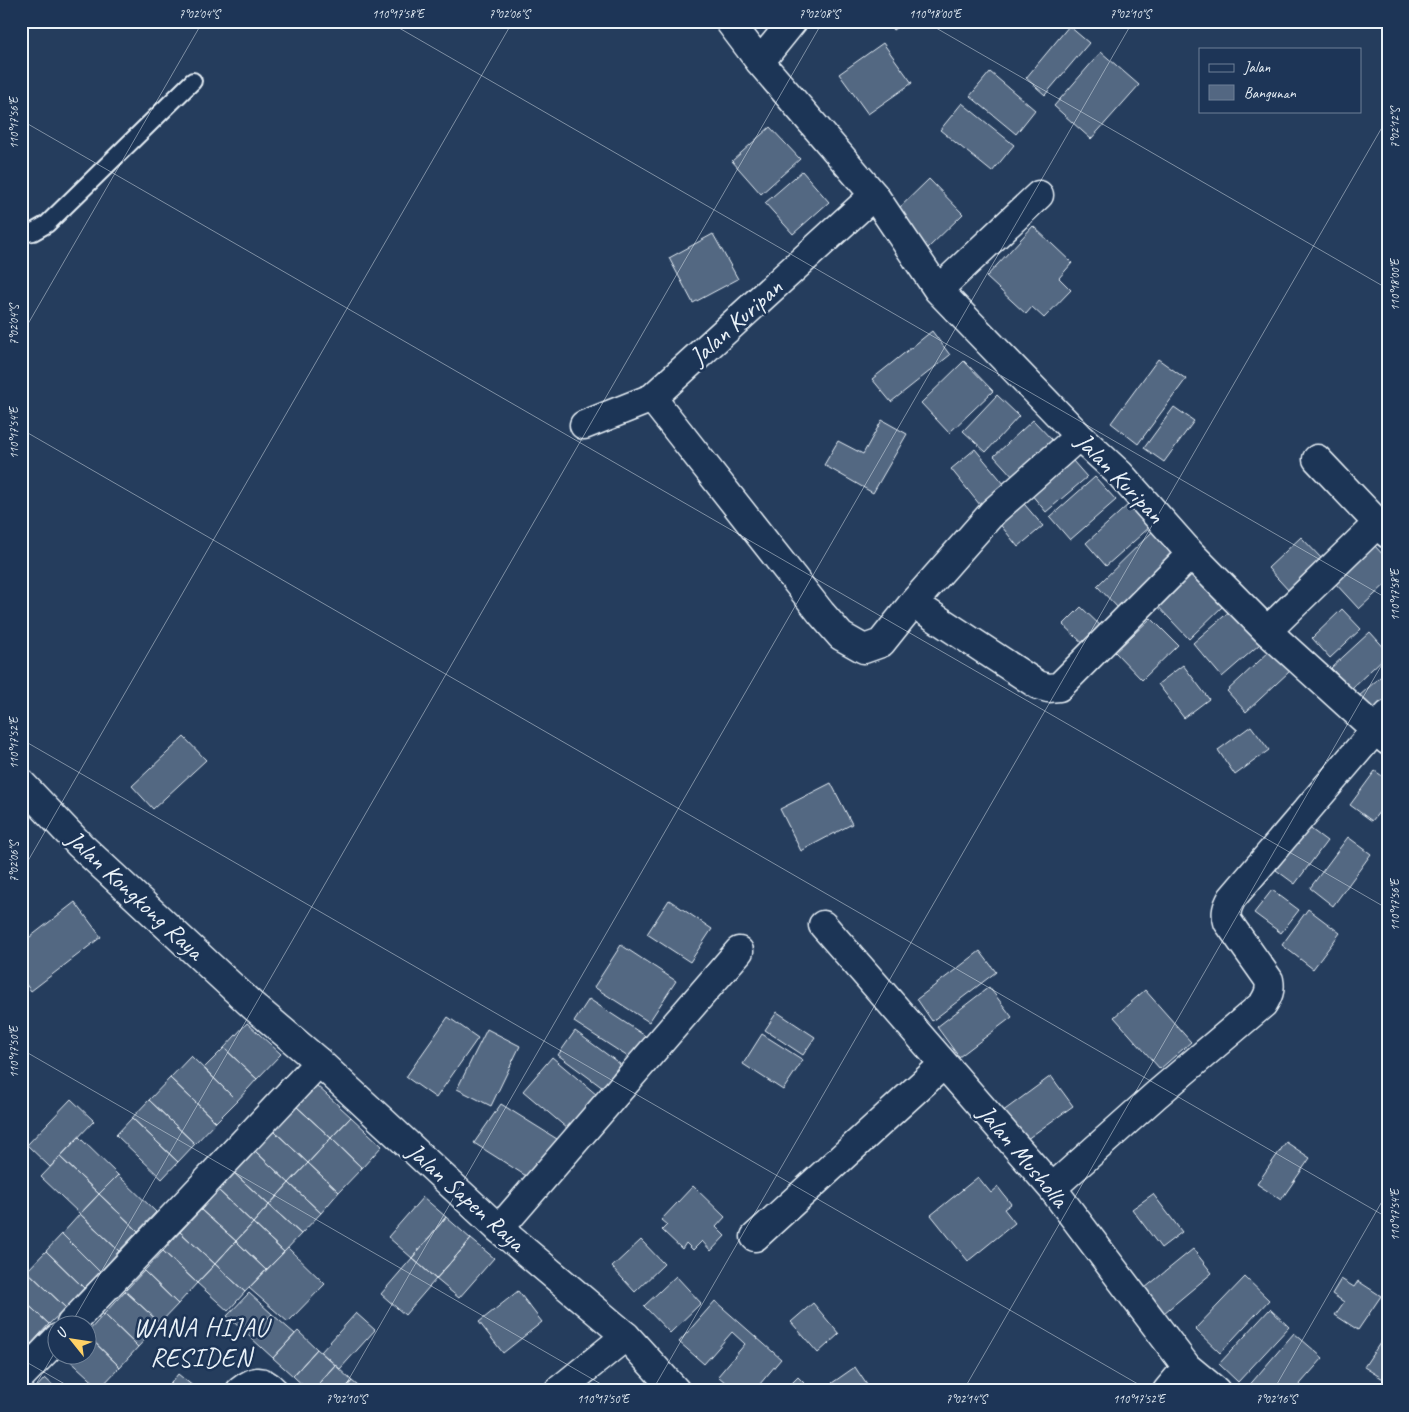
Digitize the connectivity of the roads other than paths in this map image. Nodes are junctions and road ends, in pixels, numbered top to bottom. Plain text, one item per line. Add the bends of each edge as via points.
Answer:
1 (729, 21) edge
2 (793, 21) edge
3 (760, 62) junction
4 (193, 81) dead end
5 (1039, 195) dead end
6 (874, 196) junction
7 (21, 234) edge
8 (938, 290) junction
9 (652, 398) junction
10 (584, 425) dead end
11 (1078, 436) junction
12 (1318, 459) dead end
13 (1382, 529) edge
14 (1191, 554) junction
15 (913, 603) junction
16 (1267, 631) junction
17 (1384, 729) edge
18 (21, 784) edge
19 (823, 925) dead end
20 (739, 951) dead end
21 (252, 1005) joint
22 (319, 1062) junction
23 (944, 1064) junction
24 (1052, 1188) junction
25 (499, 1229) junction
26 (755, 1237) dead end
27 (81, 1314) edge
28 (626, 1336) junction
29 (48, 1348) edge
30 (1187, 1367) junction
31 (21, 1376) edge
32 (240, 1391) edge
33 (274, 1391) edge
34 (558, 1391) edge
35 (676, 1391) edge
36 (1167, 1391) edge
37 (1216, 1391) edge

1 - 3 street, Jalan Kuripan
2 - 3 street
3 - 6 street, Jalan Kuripan
4 - 7 lane via 47,224
5 - 8 street
6 - 8 street, Jalan Kuripan
6 - 9 street, Jalan Kuripan
8 - 11 street, Jalan Kuripan
9 - 10 street, Jalan Kuripan
9 - 15 street via 841,636 864,649 881,643
11 - 14 street, Jalan Kuripan via 1120,474
11 - 15 street via 993,512
12 - 13 street
13 - 16 street
14 - 15 street via 1059,686 1048,688 1038,685
14 - 16 street, Jalan Kuripan
16 - 17 street, Jalan Kuripan
17 - 24 street via 1232,898 1227,908 1228,922 1269,980 1268,996 1263,1004
18 - 21 street, Jalan Kongkong Raya via 80,845
19 - 23 street, Jalan Musholla
20 - 25 street
21 - 22 street, Jalan Sapen Raya
22 - 25 street, Jalan Sapen Raya
22 - 27 street
23 - 24 street, Jalan Musholla
23 - 26 street
24 - 30 street, Jalan Musholla
25 - 28 street, Jalan Sapen Raya
28 - 34 street
28 - 35 street, Jalan Sapen Raya
29 - 31 street
30 - 36 street
30 - 37 street, Jalan Musholla
32 - 33 street via 259,1381 267,1383

